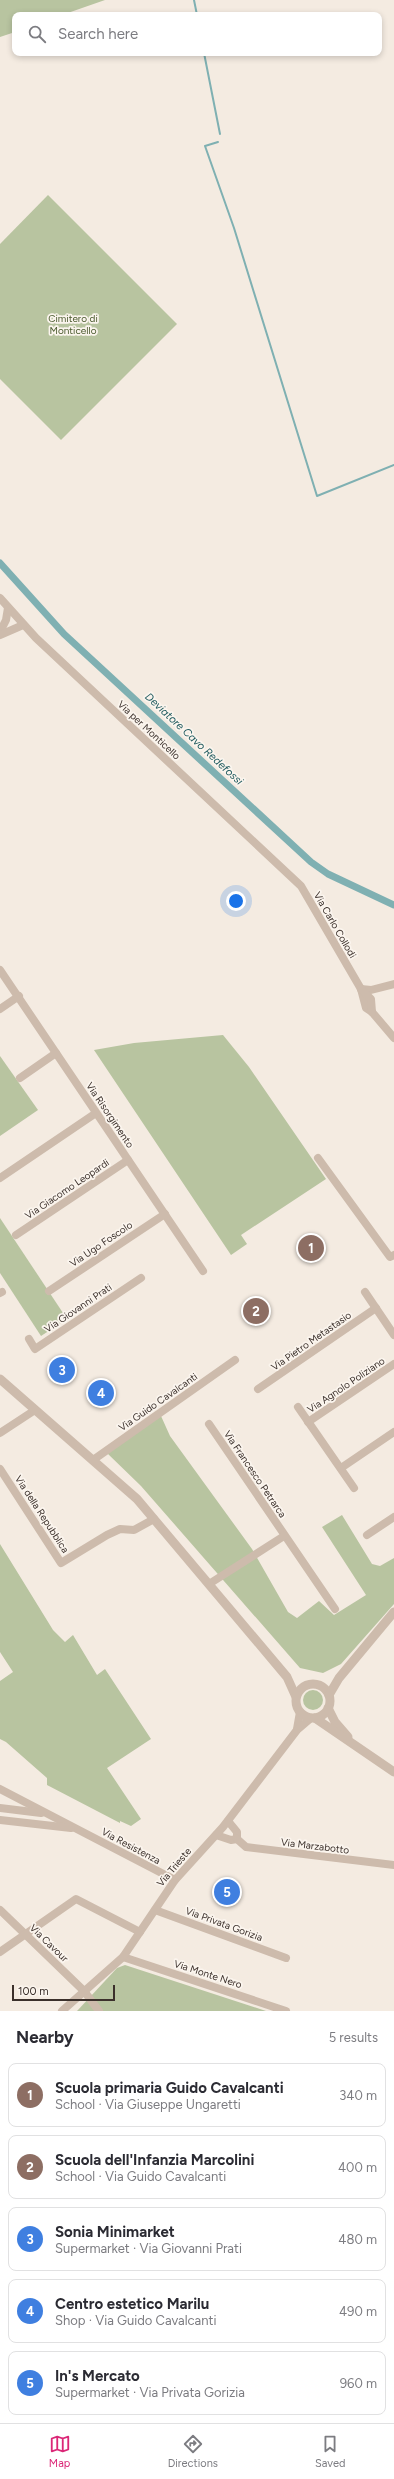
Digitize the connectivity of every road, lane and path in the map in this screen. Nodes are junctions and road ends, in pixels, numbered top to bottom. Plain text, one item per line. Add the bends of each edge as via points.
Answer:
1 (0, 598) edge
2 (8, 608) junction
3 (23, 625) junction
4 (0, 632) edge
5 (0, 635) edge
6 (288, 873) joint
7 (0, 970) edge
8 (394, 984) edge
9 (361, 989) junction
10 (18, 996) junction
11 (0, 1009) edge
12 (394, 1038) edge
13 (56, 1053) junction
14 (20, 1078) dead end
15 (96, 1114) junction
16 (318, 1158) dead end
17 (128, 1160) junction
18 (0, 1178) edge
19 (165, 1214) junction
20 (16, 1235) dead end
21 (394, 1255) edge
22 (203, 1271) dead end
23 (141, 1278) dead end
24 (49, 1291) dead end
25 (364, 1292) dead end
26 (376, 1308) junction
27 (394, 1335) edge
28 (29, 1339) dead end
29 (235, 1360) dead end
30 (394, 1364) edge
31 (0, 1379) edge
32 (258, 1389) dead end
33 (298, 1408) dead end
34 (35, 1410) junction
35 (308, 1422) junction
36 (210, 1424) dead end
37 (394, 1432) edge
38 (0, 1433) edge
39 (92, 1460) junction
40 (340, 1468) junction
41 (0, 1469) edge
42 (354, 1488) dead end
43 (394, 1517) edge
44 (154, 1519) junction
45 (367, 1535) dead end
46 (284, 1536) junction
47 (209, 1584) junction
48 (335, 1609) dead end
49 (394, 1612) edge
50 (287, 1677) junction
51 (339, 1678) junction
52 (304, 1686) junction
53 (320, 1686) junction
54 (329, 1695) junction
55 (296, 1697) junction
56 (328, 1708) junction
57 (300, 1712) junction
58 (313, 1718) junction
59 (297, 1730) junction
60 (358, 1748) junction
61 (394, 1772) edge
62 (0, 1788) edge
63 (0, 1808) edge
64 (50, 1815) junction
65 (0, 1820) edge
66 (228, 1821) junction
67 (77, 1829) junction
68 (216, 1835) junction
69 (237, 1840) junction
70 (394, 1865) edge
71 (175, 1880) junction
72 (0, 1910) edge
73 (155, 1910) junction
74 (140, 1932) junction
75 (25, 1934) junction
76 (0, 1952) edge
77 (123, 1957) junction
78 (286, 1958) dead end
79 (84, 1991) junction
80 (62, 2011) edge
81 (99, 2011) edge
82 (286, 2011) edge

1 - 2 street, Via per Monticello
2 - 3 street, Via per Monticello
2 - 4 street
3 - 5 street
3 - 6 street, Via per Monticello
6 - 9 street, Via Carlo Collodi via 310,900
7 - 10 street, Via Risorgimento
8 - 9 street via 371,990
9 - 12 street, Via Carlo Collodi via 371,999 372,1012
10 - 11 street
10 - 13 street, Via Risorgimento
13 - 14 street
13 - 15 street, Via Risorgimento
15 - 17 street, Via Risorgimento
15 - 18 street
16 - 21 street via 390,1257
17 - 19 street, Via Risorgimento
17 - 20 street, Via Giacomo Leopardi
19 - 22 street, Via Risorgimento
19 - 24 street, Via Ugo Foscolo
23 - 28 street, Via Giovanni Prati via 35,1348
25 - 26 street
26 - 27 street
26 - 32 street, Via Pietro Metastasio
29 - 39 street, Via Guido Cavalcanti
30 - 35 street, Via Agnolo Poliziano
31 - 34 street
33 - 35 street
34 - 38 street
34 - 39 street
35 - 40 street
36 - 46 street, Via Francesco Petrarca
37 - 40 street
39 - 44 street via 136,1498
40 - 42 street
41 - 44 street, Via della Repubblica via 61,1564 107,1535 120,1529 134,1530
43 - 45 street
44 - 47 street
46 - 47 street
46 - 48 street, Via Francesco Petrarca
47 - 50 street
49 - 51 street
50 - 52 street
50 - 55 street
51 - 53 street
51 - 54 street
52 - 53 street
52 - 55 street
53 - 54 street
54 - 56 street
55 - 57 street via 295,1703
56 - 58 street via 321,1716
56 - 60 street via 335,1722
57 - 58 street
57 - 59 street, Via Trieste
58 - 59 street, Via Trieste
58 - 60 street
59 - 66 street, Via Trieste
60 - 61 street
62 - 64 street, Via Resistenza
63 - 64 street, Via Resistenza
64 - 67 street, Via Resistenza
65 - 67 street, Via Resistenza
66 - 68 street, Via Trieste
66 - 69 street via 237,1832
67 - 71 street, Via Resistenza
68 - 69 street, Via Marzabotto
68 - 71 street, Via Trieste
69 - 70 street, Via Marzabotto via 246,1847
71 - 73 street, Via Trieste
72 - 75 street, Via Cavour
73 - 74 street, Via Trieste
73 - 78 street, Via Privata Gorizia
74 - 75 street via 76,1899
74 - 77 street, Via Trieste
75 - 76 street
75 - 79 street, Via Cavour
77 - 79 street, Via Trieste
77 - 82 street, Via Monte Nero
79 - 80 street, Via Trieste
79 - 81 street, Via Cavour

